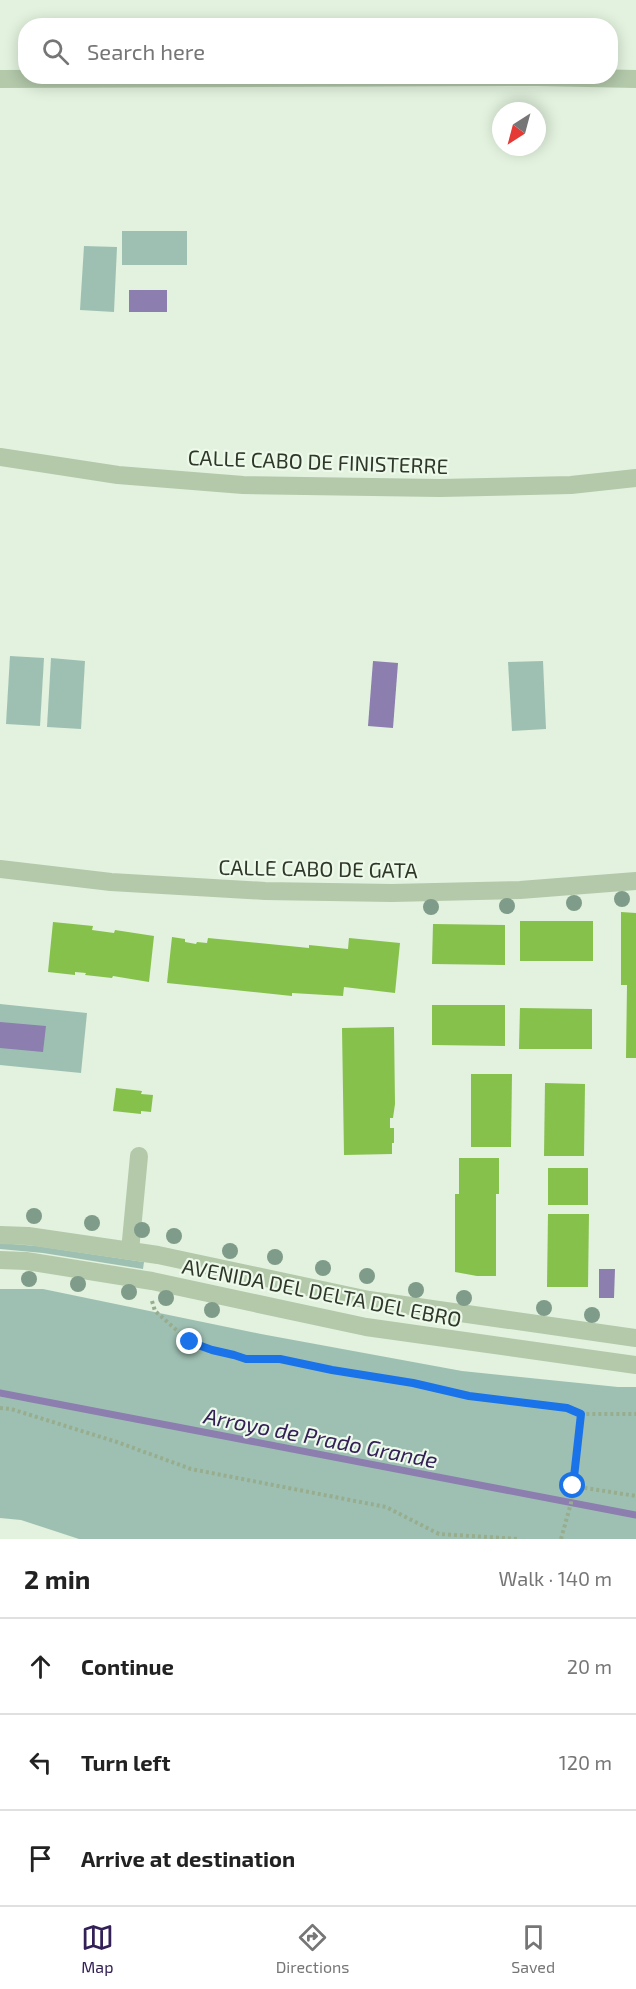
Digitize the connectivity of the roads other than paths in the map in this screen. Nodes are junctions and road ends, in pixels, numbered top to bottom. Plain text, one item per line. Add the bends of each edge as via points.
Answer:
1 (0, 79) edge
2 (18, 79) edge
3 (618, 79) edge
4 (636, 79) edge
5 (0, 457) edge
6 (636, 478) edge
7 (0, 868) edge
8 (636, 881) edge
9 (139, 1156) dead end
10 (0, 1235) edge
11 (130, 1251) junction
12 (0, 1260) edge
13 (636, 1338) edge
14 (636, 1365) edge

1 - 2 street
3 - 4 street
5 - 6 street, CALLE CABO DE FINISTERRE via 118,475 243,485 440,488 571,485
7 - 8 street, CALLE CABO DE GATA via 111,882 276,892 392,894
9 - 11 street
10 - 11 street, AVENIDA DEL DELTA DEL EBRO
11 - 13 street, AVENIDA DEL DELTA DEL EBRO via 369,1300
12 - 14 street, AVENIDA DEL DELTA DEL EBRO via 156,1282 366,1327

